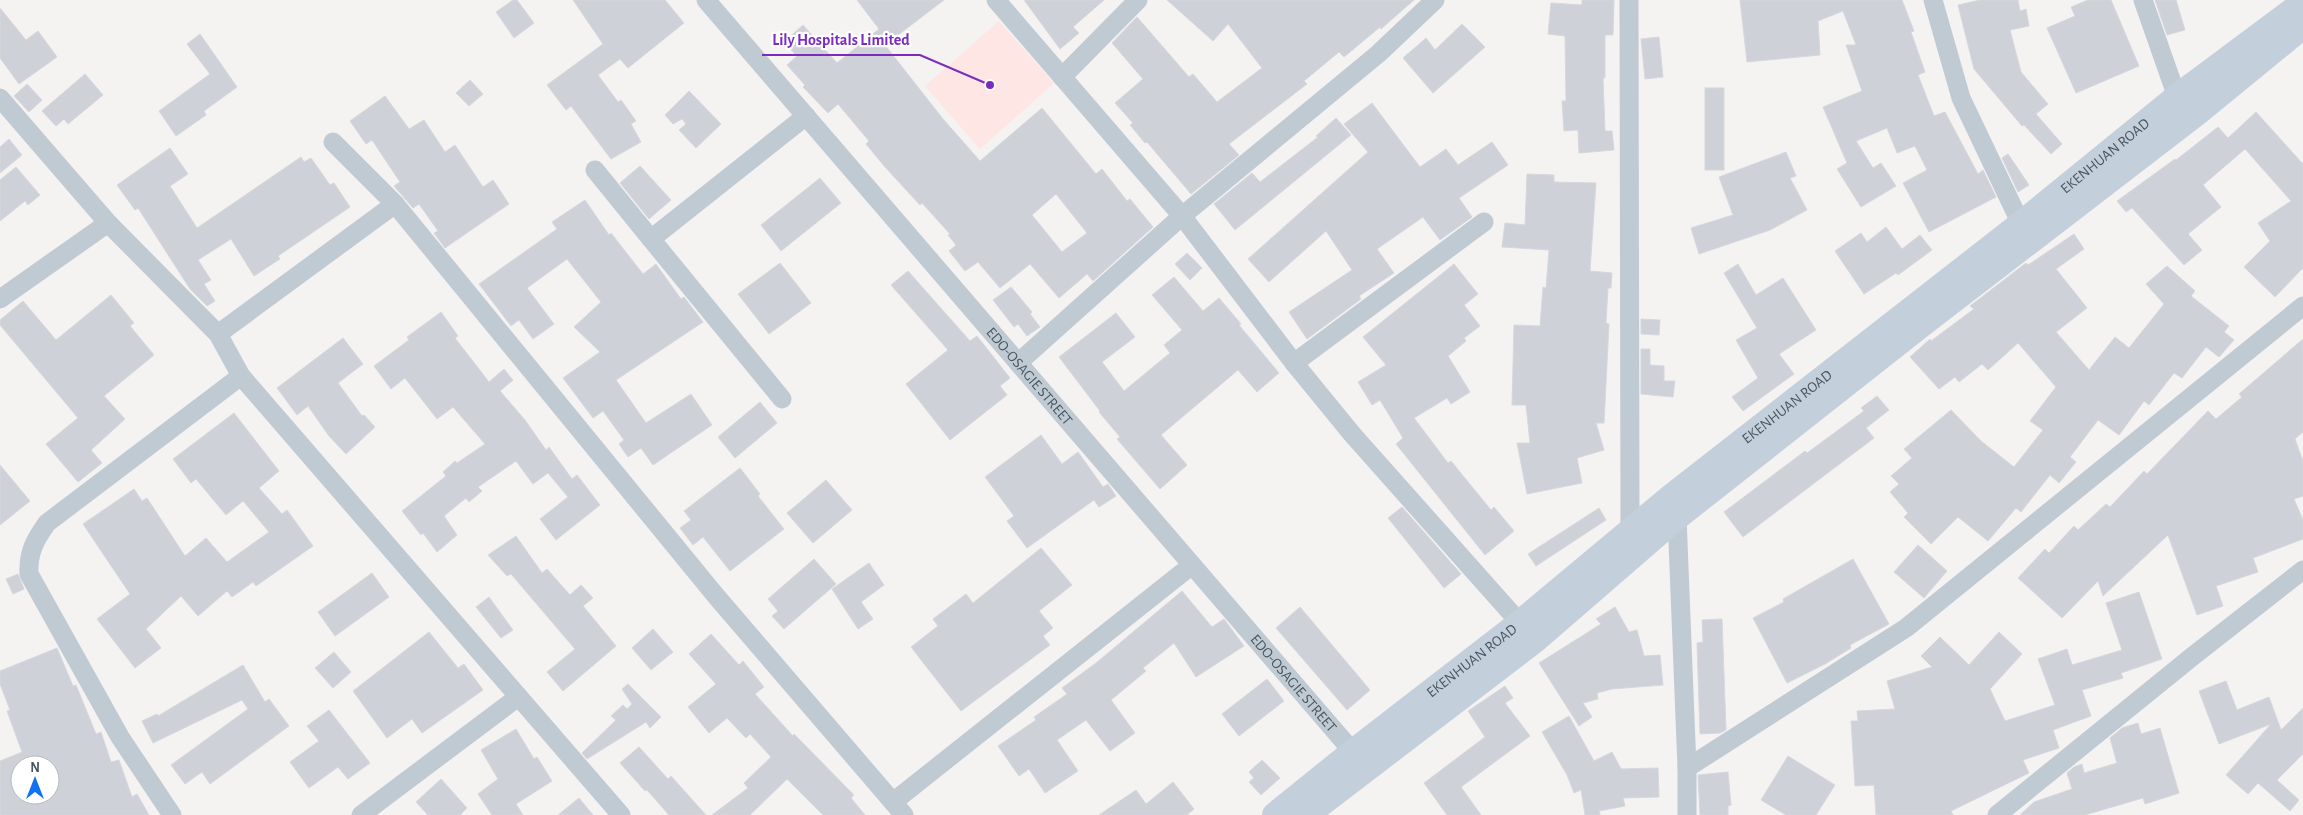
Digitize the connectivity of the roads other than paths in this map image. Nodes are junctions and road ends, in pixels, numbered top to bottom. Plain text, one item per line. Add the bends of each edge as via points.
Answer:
1 (706, 0) edge
2 (996, 0) edge
3 (1138, 0) edge
4 (1435, 0) edge
5 (1628, 0) edge
6 (1934, 0) edge
7 (2143, 0) edge
8 (2303, 4) edge
9 (2303, 26) edge
10 (1062, 77) junction
11 (2177, 97) junction
12 (0, 98) edge
13 (806, 116) junction
14 (333, 142) dead end
15 (595, 170) dead end
16 (395, 204) junction
17 (1182, 216) junction
18 (1484, 222) dead end
19 (108, 223) junction
20 (2022, 224) junction
21 (651, 239) junction
22 (0, 300) edge
23 (2303, 306) edge
24 (218, 334) junction
25 (1018, 363) junction
26 (1294, 363) junction
27 (241, 376) junction
28 (782, 399) dead end
29 (1677, 516) junction
30 (1630, 530) junction
31 (1192, 565) junction
32 (2303, 570) edge
33 (1528, 631) junction
34 (518, 697) junction
35 (1353, 752) junction
36 (1688, 768) junction
37 (898, 809) edge
38 (172, 815) edge
39 (362, 815) edge
40 (621, 815) edge
41 (1275, 815) edge
42 (1306, 815) edge
43 (1687, 815) edge
44 (1997, 815) edge

1 - 13 street, EDO-OSAGIE STREET
2 - 10 street
3 - 10 street
4 - 17 street via 1378,54
5 - 30 street
6 - 20 street via 1961,98
7 - 11 street
8 - 11 main road, EKENHUAN ROAD
9 - 29 main road, EKENHUAN ROAD via 2198,112
10 - 17 street
11 - 20 main road, EKENHUAN ROAD
12 - 19 street
13 - 21 street
13 - 25 street, EDO-OSAGIE STREET
14 - 16 street
15 - 21 street
16 - 24 street
16 - 37 street via 716,596
17 - 25 street
17 - 26 street
18 - 26 street
19 - 22 street
19 - 24 street
20 - 30 main road, EKENHUAN ROAD
21 - 28 street
23 - 36 street via 1906,628
24 - 27 street
25 - 31 street, EDO-OSAGIE STREET
26 - 33 street via 1358,441
27 - 34 street
27 - 38 street via 47,523 34,541 28,560 33,583 120,737
29 - 33 main road, EKENHUAN ROAD
29 - 36 street
30 - 33 main road, EKENHUAN ROAD
31 - 35 street, EDO-OSAGIE STREET
31 - 37 street
32 - 44 street
33 - 35 main road, EKENHUAN ROAD
33 - 42 main road, EKENHUAN ROAD
34 - 39 street
34 - 40 street
35 - 41 main road, EKENHUAN ROAD
36 - 43 street

